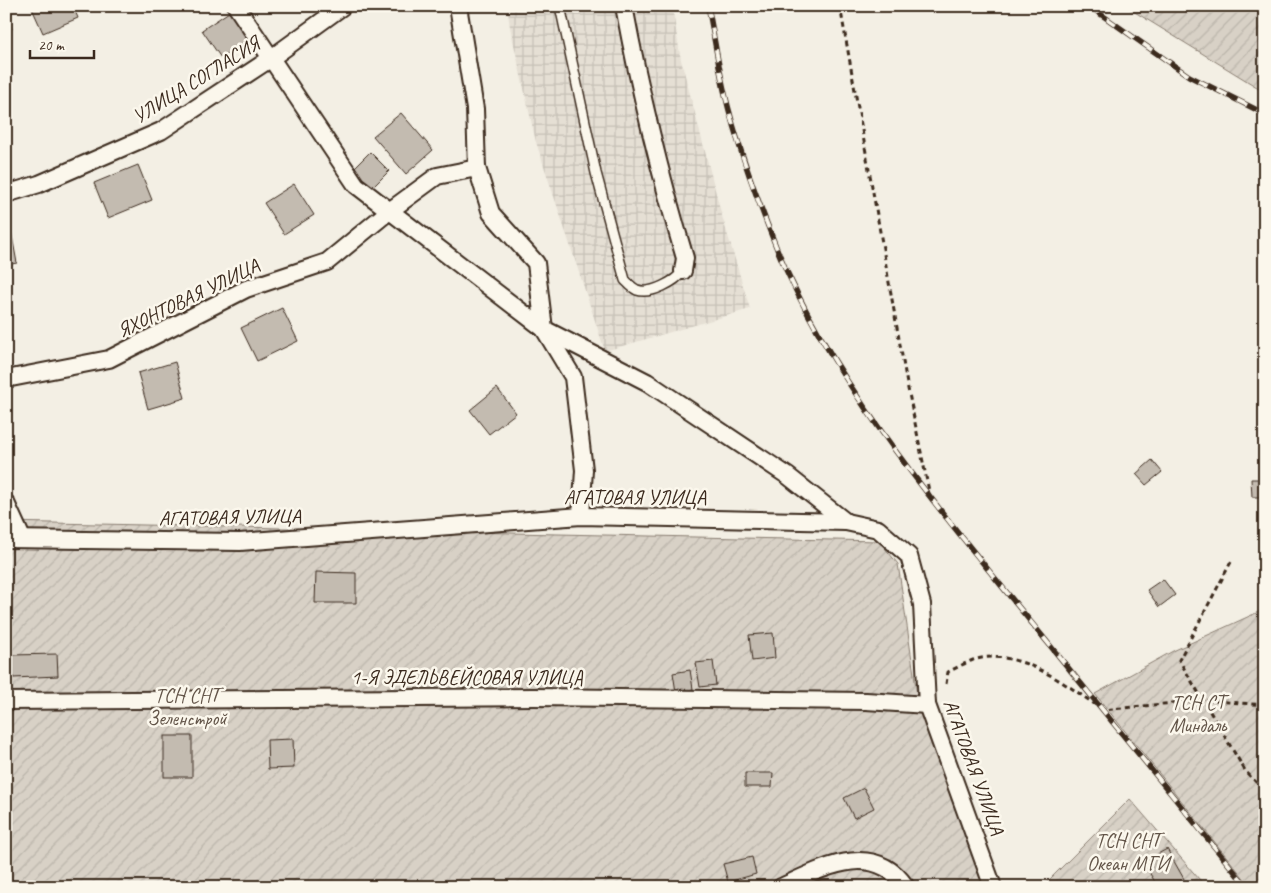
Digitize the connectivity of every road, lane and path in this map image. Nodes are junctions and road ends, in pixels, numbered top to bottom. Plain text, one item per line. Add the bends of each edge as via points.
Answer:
1 (236, 6) edge
2 (343, 6) edge
3 (458, 6) edge
4 (560, 6) edge
5 (624, 6) edge
6 (840, 6) edge
7 (270, 59) junction
8 (477, 168) junction
9 (6, 194) edge
10 (388, 212) junction
11 (683, 271) joint
12 (544, 329) junction
13 (6, 379) edge
14 (930, 496) dead end
15 (6, 503) edge
16 (581, 516) junction
17 (846, 522) junction
18 (14, 538) edge
19 (1231, 562) dead end
20 (945, 689) dead end
21 (1203, 700) junction
22 (6, 701) edge
23 (927, 705) junction
24 (1265, 705) edge
25 (1265, 791) edge
26 (781, 887) edge
27 (906, 887) edge
28 (993, 887) edge

1 - 7 street
2 - 7 street, УЛИЦА СОГЛАСИЯ
3 - 8 street via 475,110
4 - 11 lane via 596,172 625,280 644,292 674,280
5 - 11 street via 661,176 685,258
6 - 14 path
7 - 9 street, УЛИЦА СОГЛАСИЯ via 162,131 39,184
7 - 10 street via 356,184
8 - 10 street, ЯХОНТОВАЯ УЛИЦА via 437,176
8 - 12 street via 491,213 536,263
10 - 12 street
10 - 13 street, ЯХОНТОВАЯ УЛИЦА via 327,262 246,289 109,359
12 - 16 street via 573,377 584,470
12 - 17 street via 647,382 788,476
15 - 18 street
16 - 17 street, АГАТОВАЯ УЛИЦА
16 - 18 street, АГАТОВАЯ УЛИЦА via 240,542
17 - 23 street, АГАТОВАЯ УЛИЦА via 878,529 909,556 922,604
19 - 21 path via 1179,660
20 - 21 path via 948,672 973,660 1007,657 1058,678 1102,710
21 - 24 path
21 - 25 path via 1246,772
22 - 23 street, 1-Я ЭДЕЛЬВЕЙСОВАЯ УЛИЦА via 534,697 866,701
23 - 28 street, АГАТОВАЯ УЛИЦА
26 - 27 street via 836,862 858,860 880,866 900,878

